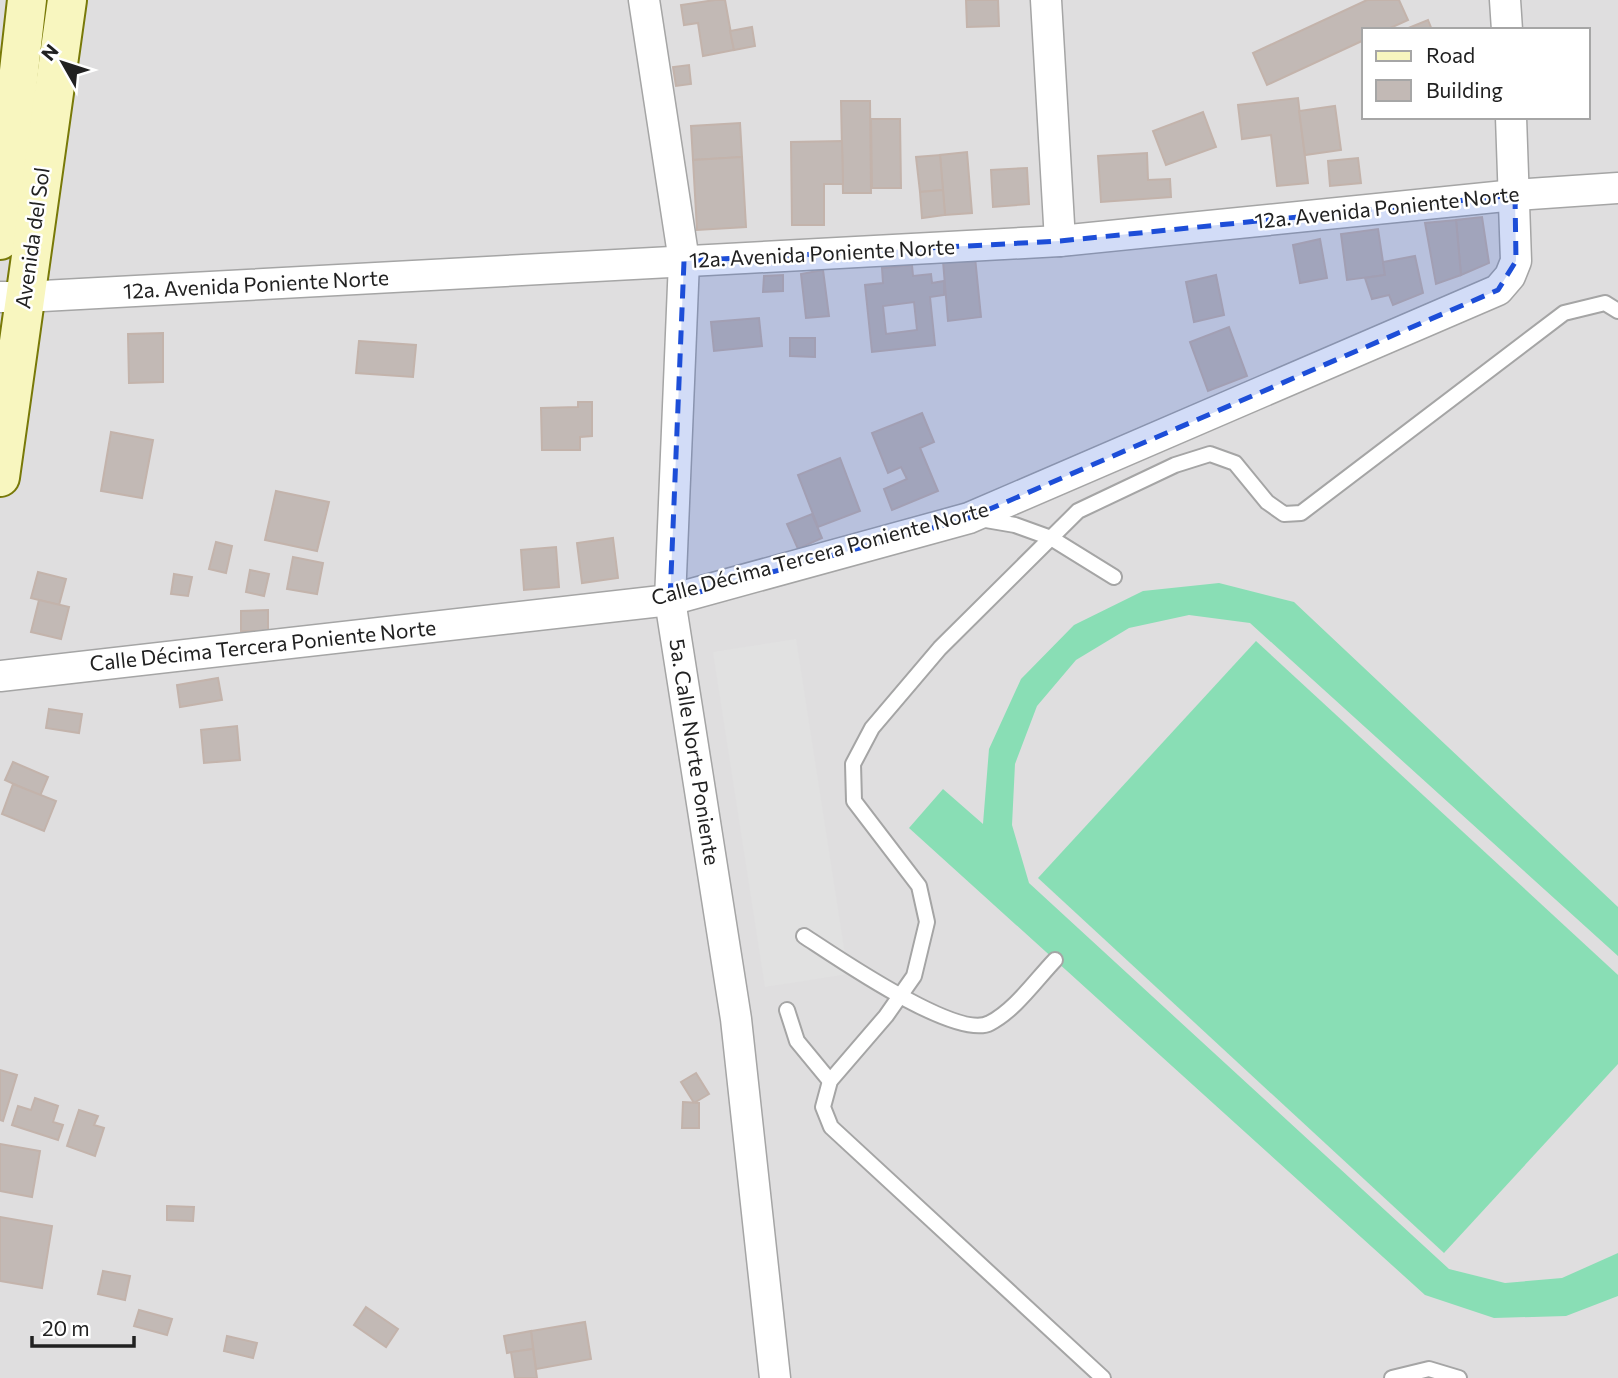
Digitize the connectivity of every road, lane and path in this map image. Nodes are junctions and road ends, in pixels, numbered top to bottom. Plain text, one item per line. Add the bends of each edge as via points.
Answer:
1 (27, 0) edge
2 (67, 0) edge
3 (644, 0) edge
4 (1046, 0) edge
5 (1505, 0) edge
6 (1507, 28) edge
7 (1511, 119) edge
8 (1618, 188) edge
9 (1515, 195) junction
10 (1, 220) edge
11 (1060, 242) junction
12 (684, 261) junction
13 (12, 297) edge
14 (1618, 311) edge
15 (0, 477) edge
16 (969, 517) junction
17 (1051, 538) junction
18 (1114, 578) dead end
19 (670, 600) junction
20 (0, 676) edge
21 (804, 936) dead end
22 (1055, 960) dead end
23 (901, 995) junction
24 (787, 1010) dead end
25 (830, 1081) junction
26 (775, 1378) edge
27 (1104, 1378) edge
28 (1392, 1378) edge
29 (1459, 1378) edge

1 - 10 main road, Avenida del Sol
2 - 13 main road, Avenida del Sol
3 - 12 street, 5a. Calle Norte Poniente
4 - 11 street
5 - 6 street
7 - 9 street
8 - 9 street, 12a. Avenida Poniente Norte
9 - 11 street, 12a. Avenida Poniente Norte
9 - 16 street, Calle Décima Tercera Poniente Norte via 1516,261 1498,290
11 - 12 street, 12a. Avenida Poniente Norte
12 - 13 street, 12a. Avenida Poniente Norte
12 - 19 street, 5a. Calle Norte Poniente
13 - 15 main road, Avenida del Sol
14 - 17 lane via 1605,303 1563,313 1301,513 1283,514 1235,463 1210,454 1175,465 1078,511
16 - 17 lane via 1015,525
16 - 19 street, Calle Décima Tercera Poniente Norte
17 - 18 lane
17 - 23 lane via 940,648 872,728 853,764 854,801 919,886 927,922 914,975
19 - 20 street, Calle Décima Tercera Poniente Norte
19 - 26 street, 5a. Calle Norte Poniente via 736,1019
21 - 23 lane
22 - 23 lane via 988,1025 972,1026 947,1018
23 - 25 lane
24 - 25 lane via 797,1041
25 - 27 lane via 823,1107 831,1127
28 - 29 lane via 1429,1369

